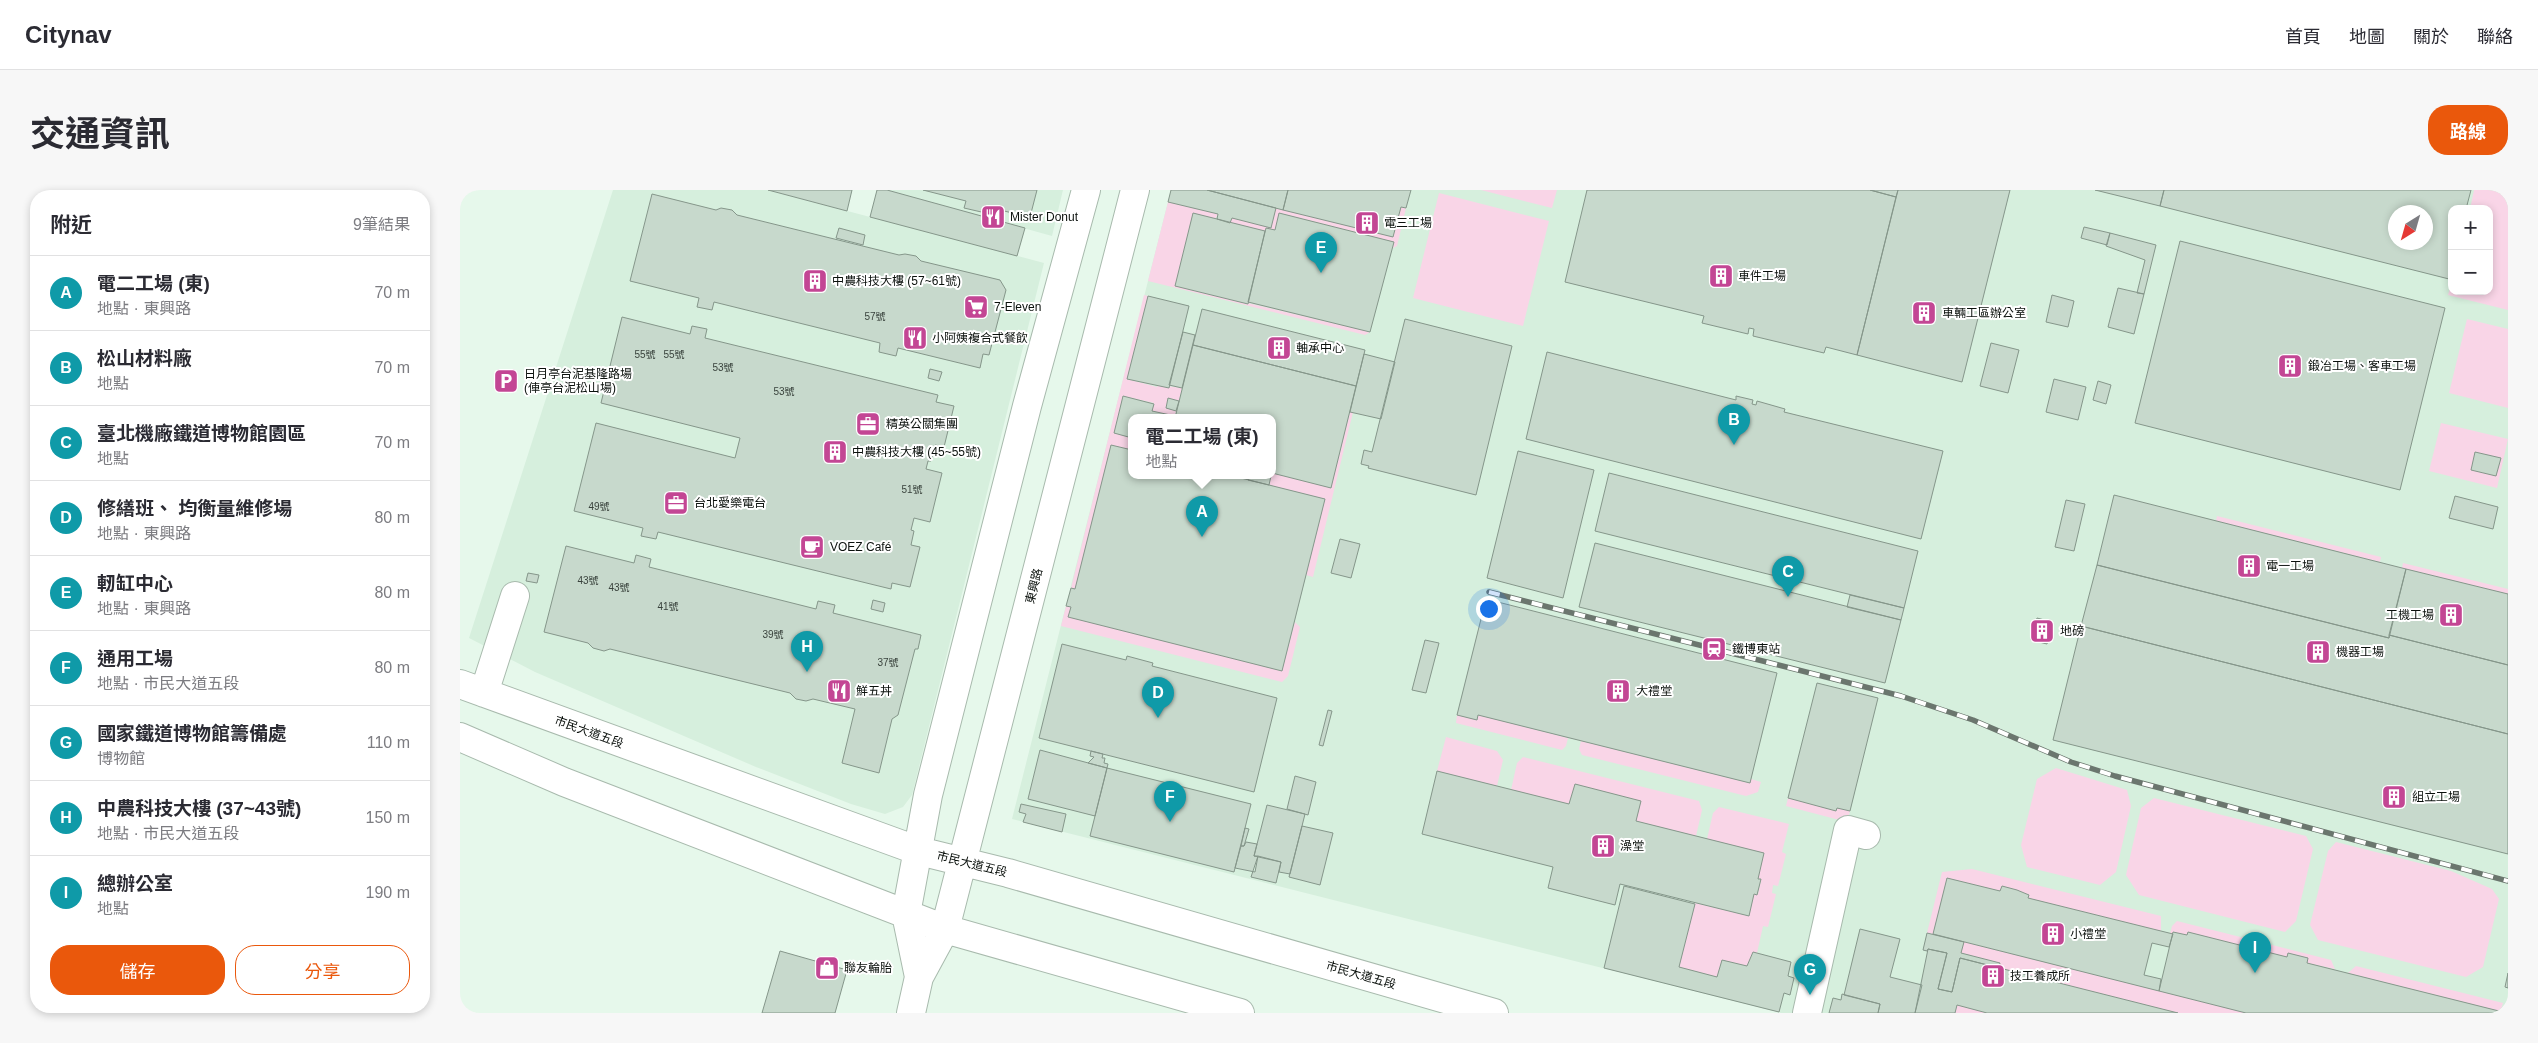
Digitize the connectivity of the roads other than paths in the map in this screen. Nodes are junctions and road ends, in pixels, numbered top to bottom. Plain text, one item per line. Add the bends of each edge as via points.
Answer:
1 (1086, 190) edge
2 (1135, 190) edge
3 (515, 596) dead end
4 (472, 688) edge
5 (460, 737) edge
6 (1866, 835) dead end
7 (919, 851) junction
8 (964, 862) junction
9 (906, 914) junction
10 (946, 929) junction
11 (919, 977) junction
12 (911, 1013) edge
13 (1240, 1013) edge
14 (1494, 1013) edge
15 (1807, 1013) edge

1 - 7 street, 東興路 via 934,771
2 - 8 street, 東興路
3 - 4 street
4 - 7 street, 市民大道五段
5 - 9 street via 564,782
6 - 15 street via 1848,830
7 - 8 street, 市民大道五段
7 - 9 street, 東興路
8 - 10 street, 東興路
8 - 14 street, 市民大道五段
9 - 10 street
9 - 11 street, 東興路
10 - 11 street, 東興路
10 - 13 street
11 - 12 street, 東興路

